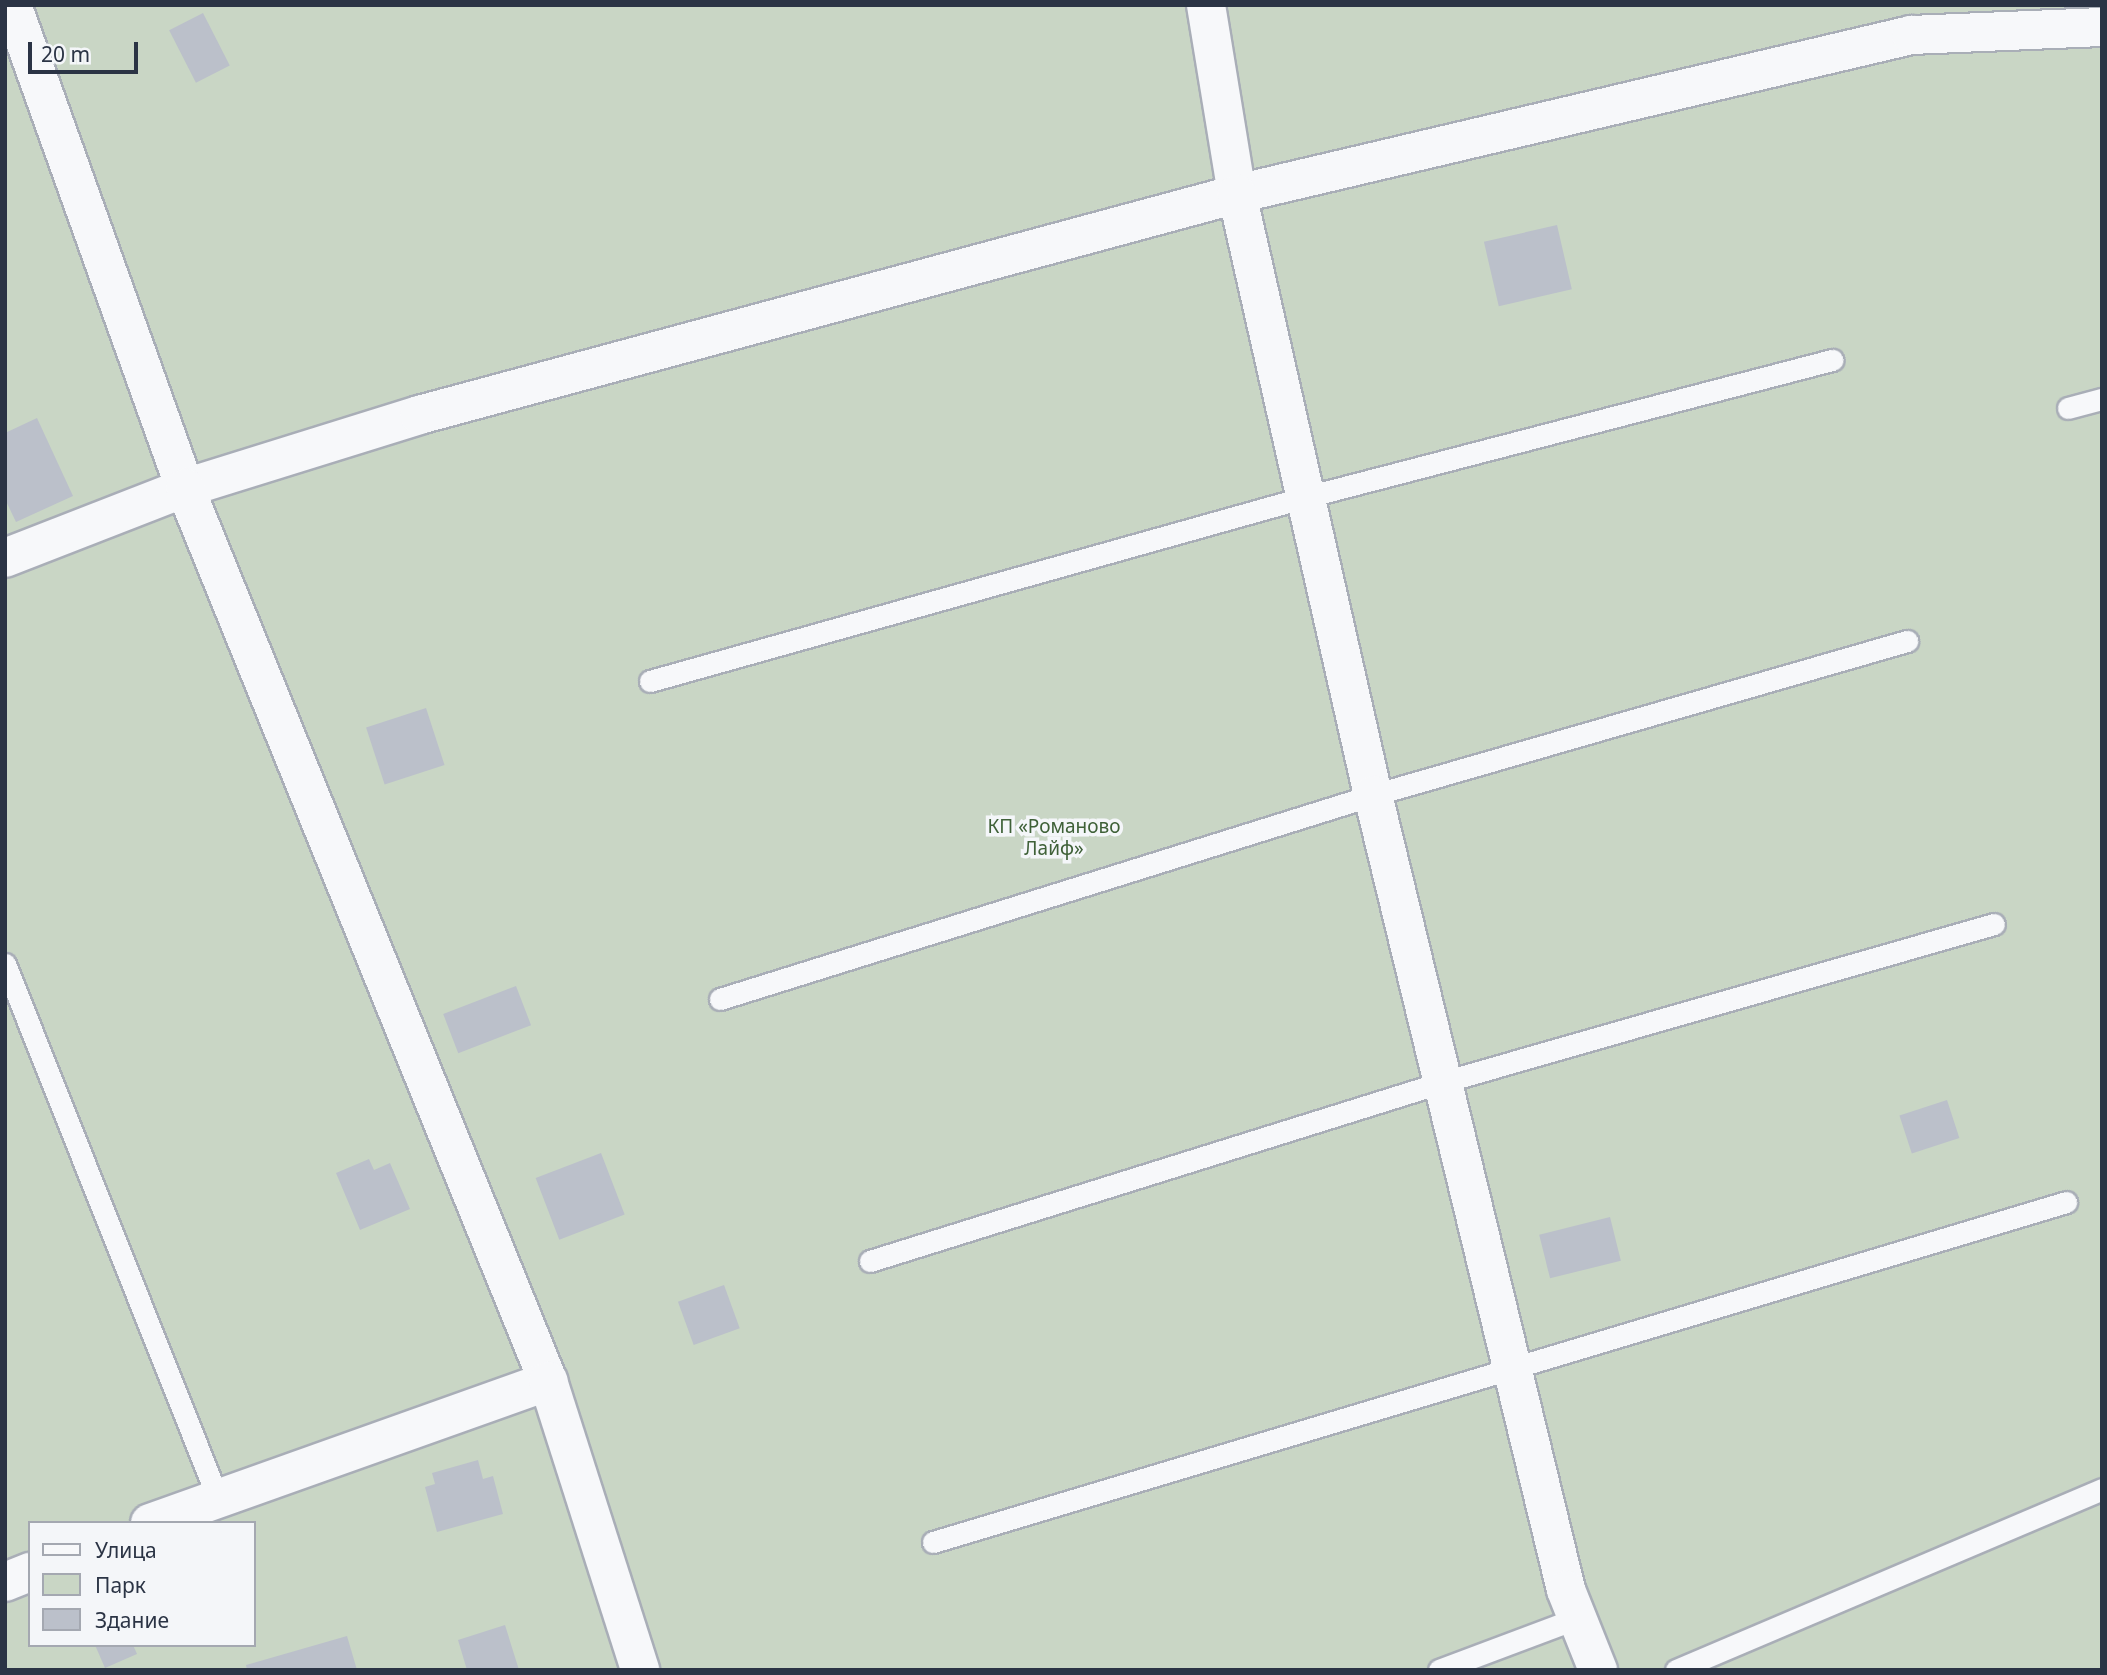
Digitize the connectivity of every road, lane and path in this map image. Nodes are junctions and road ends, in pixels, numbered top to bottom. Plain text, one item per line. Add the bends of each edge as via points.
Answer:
1 (12, 5) edge
2 (1206, 5) edge
3 (2102, 27) edge
4 (1237, 194) junction
5 (1832, 360) dead end
6 (2102, 399) edge
7 (2068, 408) dead end
8 (185, 488) junction
9 (1306, 497) junction
10 (5, 558) edge
11 (1907, 641) dead end
12 (650, 681) dead end
13 (1373, 795) junction
14 (1994, 924) dead end
15 (5, 964) edge
16 (720, 999) dead end
17 (1443, 1082) junction
18 (2066, 1202) dead end
19 (870, 1261) dead end
20 (1512, 1370) junction
21 (548, 1381) junction
22 (2102, 1489) edge
23 (217, 1496) junction
24 (155, 1521) edge
25 (933, 1542) dead end
26 (28, 1573) edge
27 (5, 1582) edge
28 (1577, 1618) junction
29 (640, 1670) edge
30 (1439, 1670) edge
31 (1598, 1670) edge
32 (1676, 1670) edge

1 - 8 street
2 - 4 street
3 - 4 street via 1911,35
4 - 8 street via 419,415
4 - 9 street
5 - 9 lane
6 - 7 lane
8 - 10 street
8 - 21 street
9 - 12 lane
9 - 13 street
11 - 13 lane
13 - 16 lane
13 - 17 street
14 - 17 lane
15 - 23 lane
17 - 19 lane
17 - 20 street
18 - 20 lane
20 - 25 lane
20 - 28 street
21 - 23 street
21 - 29 street
22 - 32 lane
23 - 24 street
26 - 27 street
28 - 30 lane
28 - 31 street

